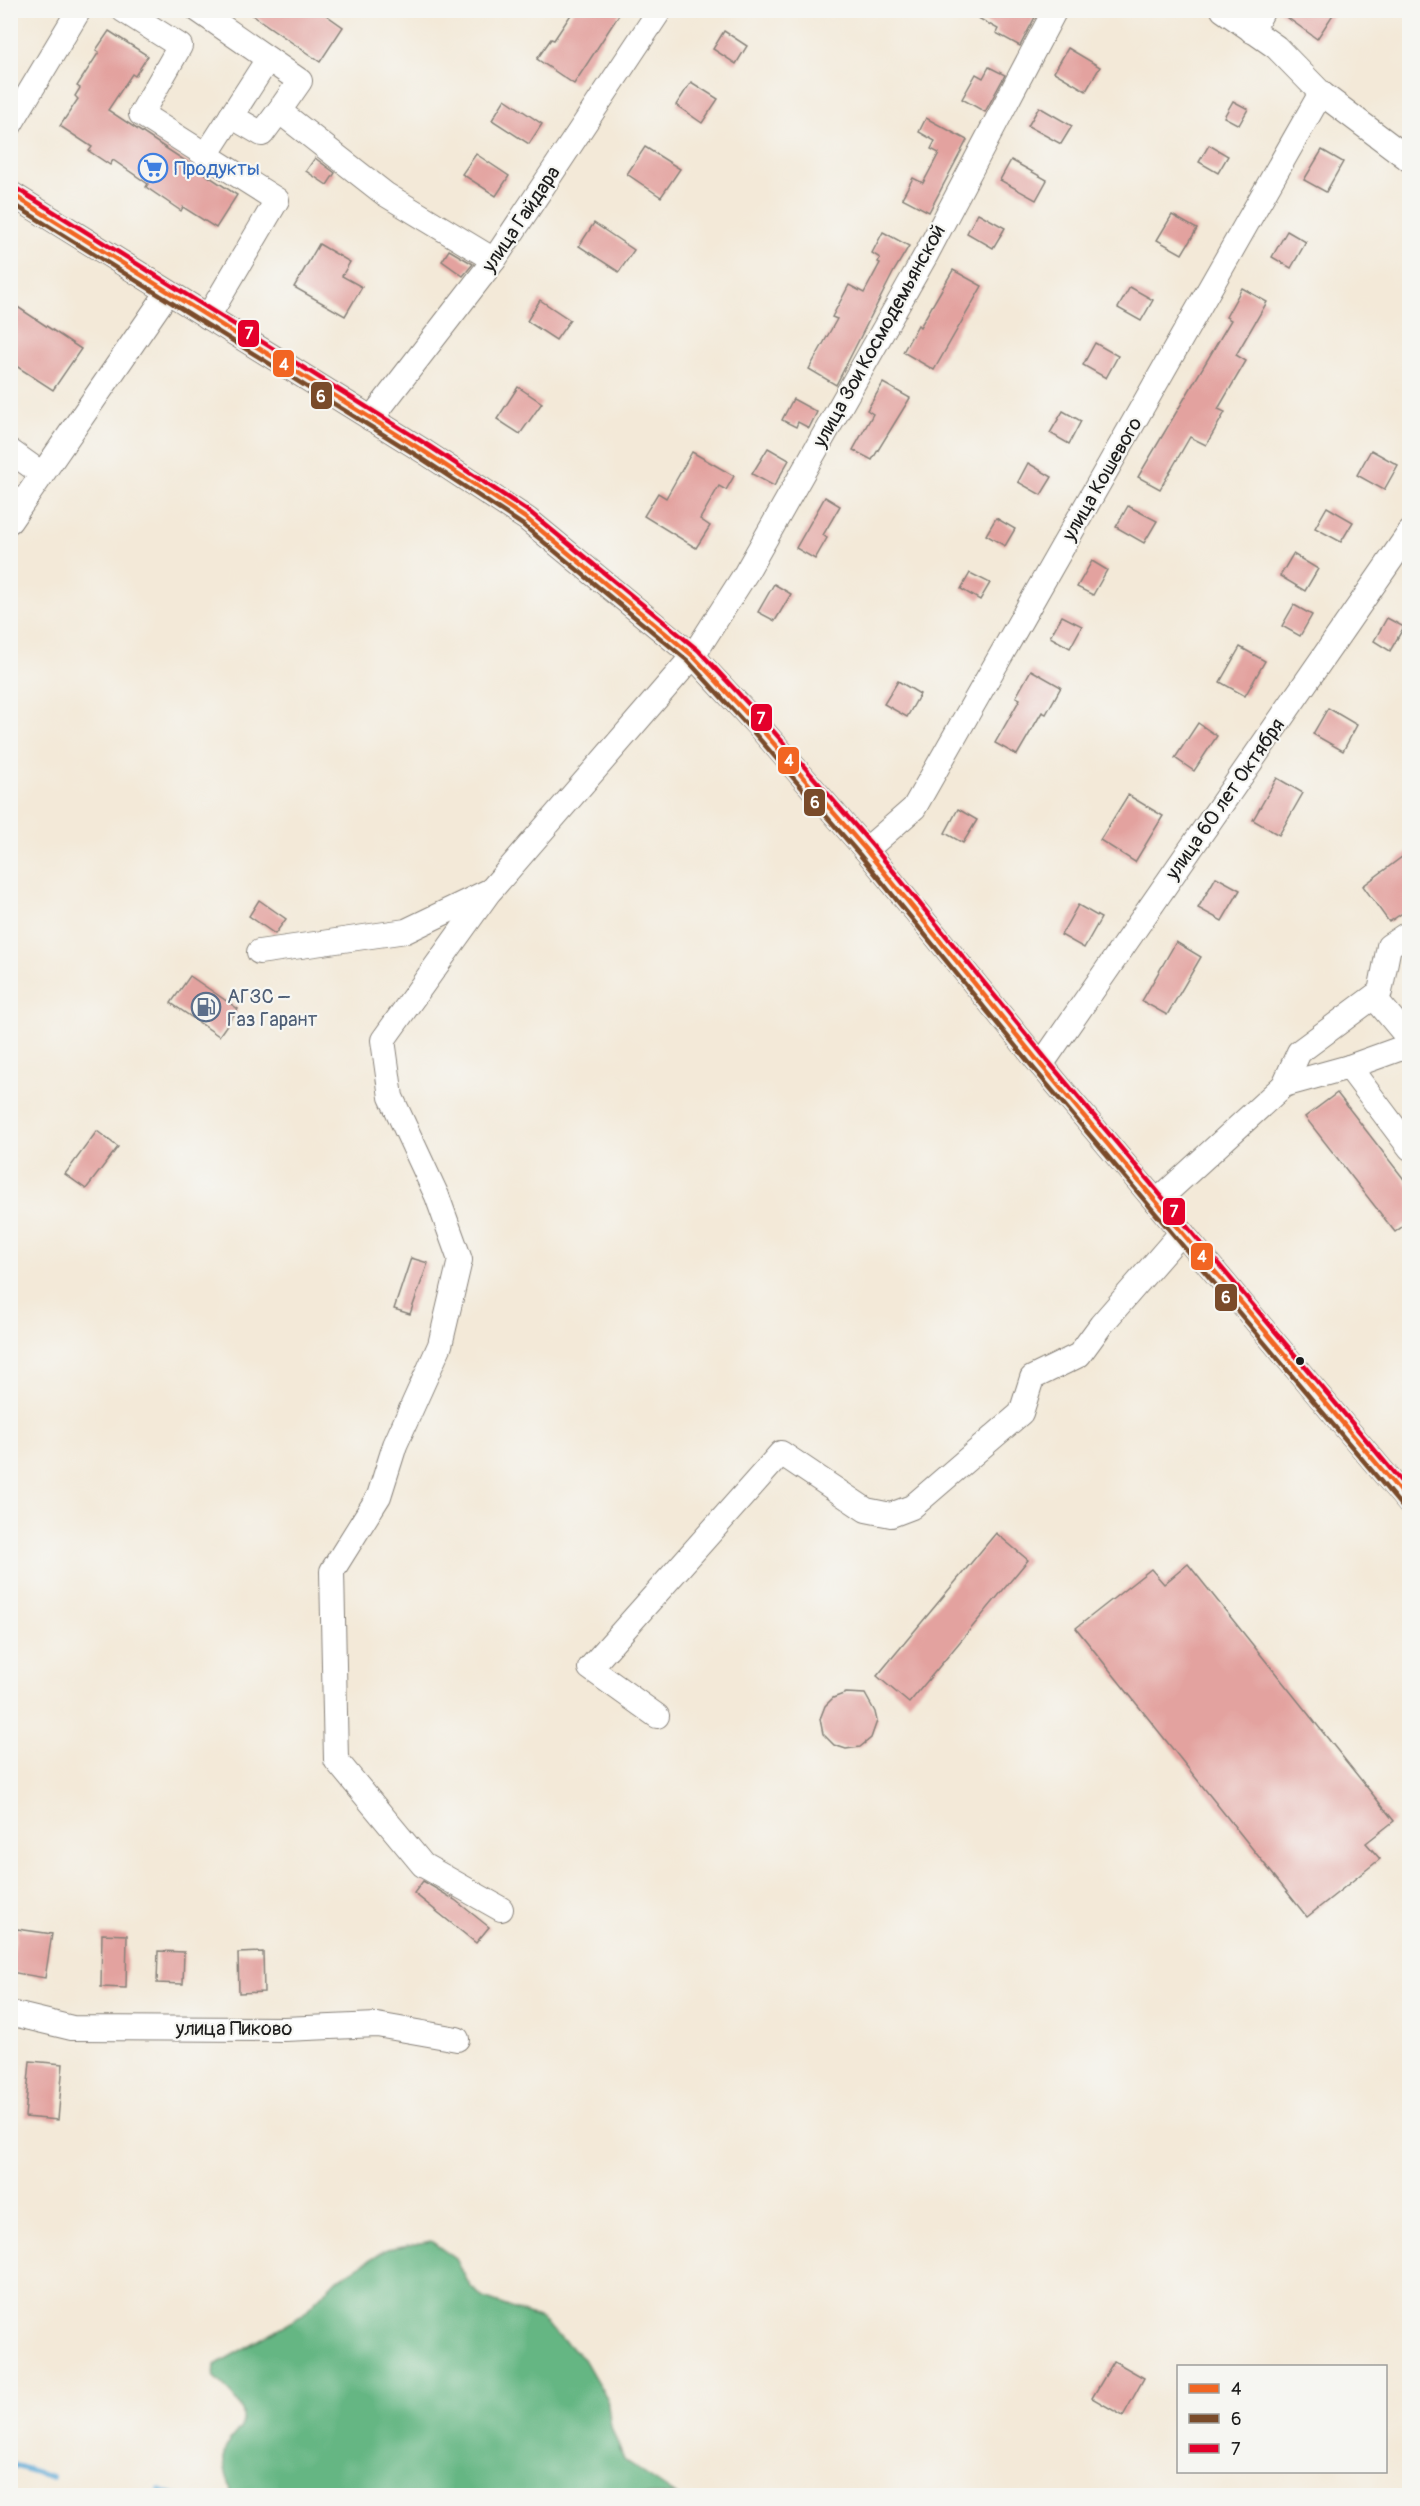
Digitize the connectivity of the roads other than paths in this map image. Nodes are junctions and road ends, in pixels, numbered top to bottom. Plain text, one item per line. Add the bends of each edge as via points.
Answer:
1 (79, 10) edge
2 (123, 10) edge
3 (198, 10) edge
4 (660, 10) edge
5 (1055, 10) edge
6 (1223, 10) edge
7 (1258, 21) edge
8 (268, 59) junction
9 (1322, 93) junction
10 (279, 111) junction
11 (231, 116) junction
12 (10, 125) edge
13 (206, 155) junction
14 (1410, 160) edge
15 (10, 193) edge
16 (494, 260) junction
17 (168, 292) junction
18 (208, 317) junction
19 (371, 419) junction
20 (10, 451) edge
21 (42, 474) junction
22 (10, 521) edge
23 (1410, 532) edge
24 (693, 656) junction
25 (866, 850) junction
26 (491, 890) junction
27 (1410, 932) edge
28 (259, 952) dead end
29 (1374, 997) junction
30 (1410, 1040) edge
31 (1410, 1045) edge
32 (1041, 1065) junction
33 (1349, 1067) junction
34 (1284, 1085) junction
35 (1410, 1149) edge
36 (1156, 1202) junction
37 (1182, 1233) junction
38 (1408, 1500) edge
39 (657, 1716) dead end
40 (501, 1909) dead end
41 (10, 2013) edge
42 (457, 2039) dead end

1 - 12 street
2 - 13 street via 180,46 141,114
3 - 8 street
4 - 16 street, улица Гайдара
5 - 24 street, улица Зои Космодемьянской via 927,253 746,573
6 - 7 street
7 - 9 street via 1276,47
8 - 10 street via 300,81
8 - 11 street
9 - 14 street
9 - 25 street, улица Кошевого via 914,808
10 - 11 street via 262,134
10 - 16 street via 385,194
11 - 13 street
13 - 18 street via 277,200
15 - 17 street
16 - 19 street, улица Гайдара
17 - 18 street
17 - 21 street
18 - 19 street
19 - 24 street via 527,519
20 - 21 street
21 - 22 street
23 - 32 street, улица 60 лет Октября
24 - 25 street
24 - 26 street, улица Зои Космодемьянской
25 - 32 street
26 - 28 street via 406,931
26 - 40 street, улица Зои Космодемьянской via 383,1040 391,1097 437,1196 459,1260 440,1345 395,1445 379,1496 332,1571 336,1760 423,1865
27 - 29 street via 1389,946 1380,992
29 - 30 street
29 - 34 street via 1299,1052
31 - 33 street
32 - 36 street
33 - 34 street
33 - 35 street
34 - 36 street
36 - 37 street
37 - 38 street
37 - 39 street via 1079,1355 1032,1378 1021,1413 912,1507 891,1515 866,1510 781,1453 590,1668
41 - 42 street, улица Пиково via 72,2028 284,2029 377,2025

